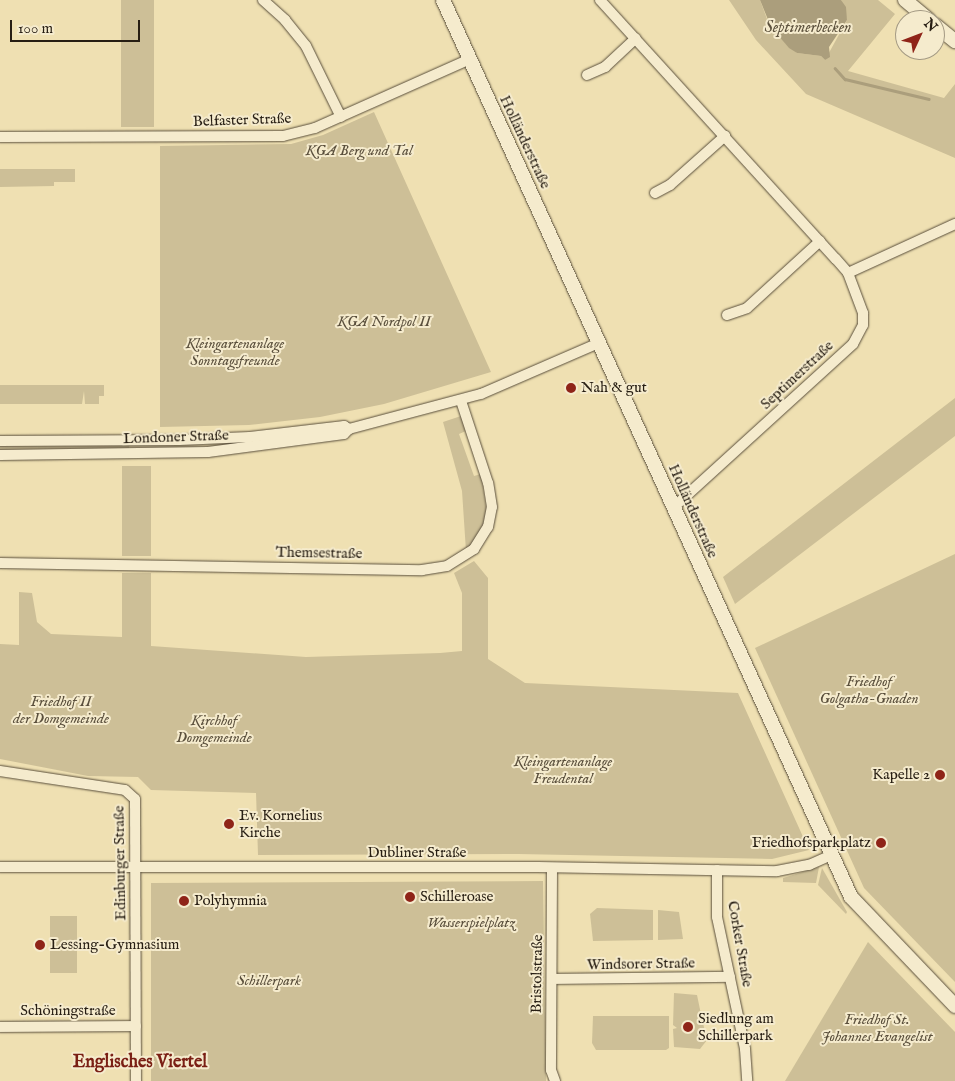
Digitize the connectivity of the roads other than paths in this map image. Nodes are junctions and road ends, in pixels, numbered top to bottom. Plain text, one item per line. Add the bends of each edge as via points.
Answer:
1 (263, 0) edge
2 (443, 0) edge
3 (600, 0) edge
4 (905, 0) edge
5 (917, 10) edge
6 (945, 33) edge
7 (636, 38) junction
8 (955, 41) edge
9 (470, 59) junction
10 (587, 75) dead end
11 (341, 117) junction
12 (725, 136) junction
13 (0, 137) edge
14 (655, 193) dead end
15 (955, 224) edge
16 (820, 241) junction
17 (848, 273) junction
18 (727, 315) dead end
19 (599, 343) junction
20 (461, 401) junction
21 (350, 429) junction
22 (0, 441) edge
23 (0, 455) edge
24 (674, 508) junction
25 (0, 563) edge
26 (0, 771) edge
27 (831, 855) junction
28 (0, 867) edge
29 (552, 868) junction
30 (137, 869) junction
31 (717, 870) junction
32 (730, 977) junction
33 (554, 979) junction
34 (955, 1006) edge
35 (136, 1026) junction
36 (0, 1027) edge
37 (136, 1081) edge
38 (555, 1081) edge
39 (747, 1081) edge

1 - 11 street via 286,20 306,46
2 - 9 street, Holländerstraße
3 - 7 street, Septimerstraße
4 - 5 street
6 - 8 street
7 - 10 street via 605,67
7 - 12 street, Septimerstraße
9 - 11 street, Belfaster Straße
9 - 19 street, Holländerstraße
11 - 13 street, Belfaster Straße via 283,136
12 - 14 street via 670,185
12 - 16 street, Septimerstraße
15 - 17 street
16 - 17 street, Septimerstraße
16 - 18 street via 747,308
17 - 24 street, Septimerstraße via 863,313 863,325 857,340
19 - 20 street, Londoner Straße
19 - 24 street, Holländerstraße
20 - 21 street, Londoner Straße
20 - 25 street, Themsestraße via 488,483 492,507 488,528 474,549 448,566 414,570
21 - 22 street, Londoner Straße via 344,426 197,440
21 - 23 street, Londoner Straße via 344,434 307,441 208,452
24 - 27 street, Holländerstraße
26 - 30 street, Edinburger Straße via 125,790 137,804
27 - 31 street, Dubliner Straße via 809,865 777,871
27 - 34 street, Holländerstraße via 861,910
28 - 30 street, Dubliner Straße via 122,866
29 - 30 street, Dubliner Straße
29 - 31 street, Dubliner Straße
29 - 33 street, Bristolstraße
30 - 35 street, Edinburger Straße
31 - 32 street, Corker Straße via 717,917
32 - 33 street, Windsorer Straße
32 - 39 street, Corker Straße via 745,1049
33 - 38 street, Bristolstraße via 550,998
35 - 36 street, Schöningstraße
35 - 37 street, Edinburger Straße

